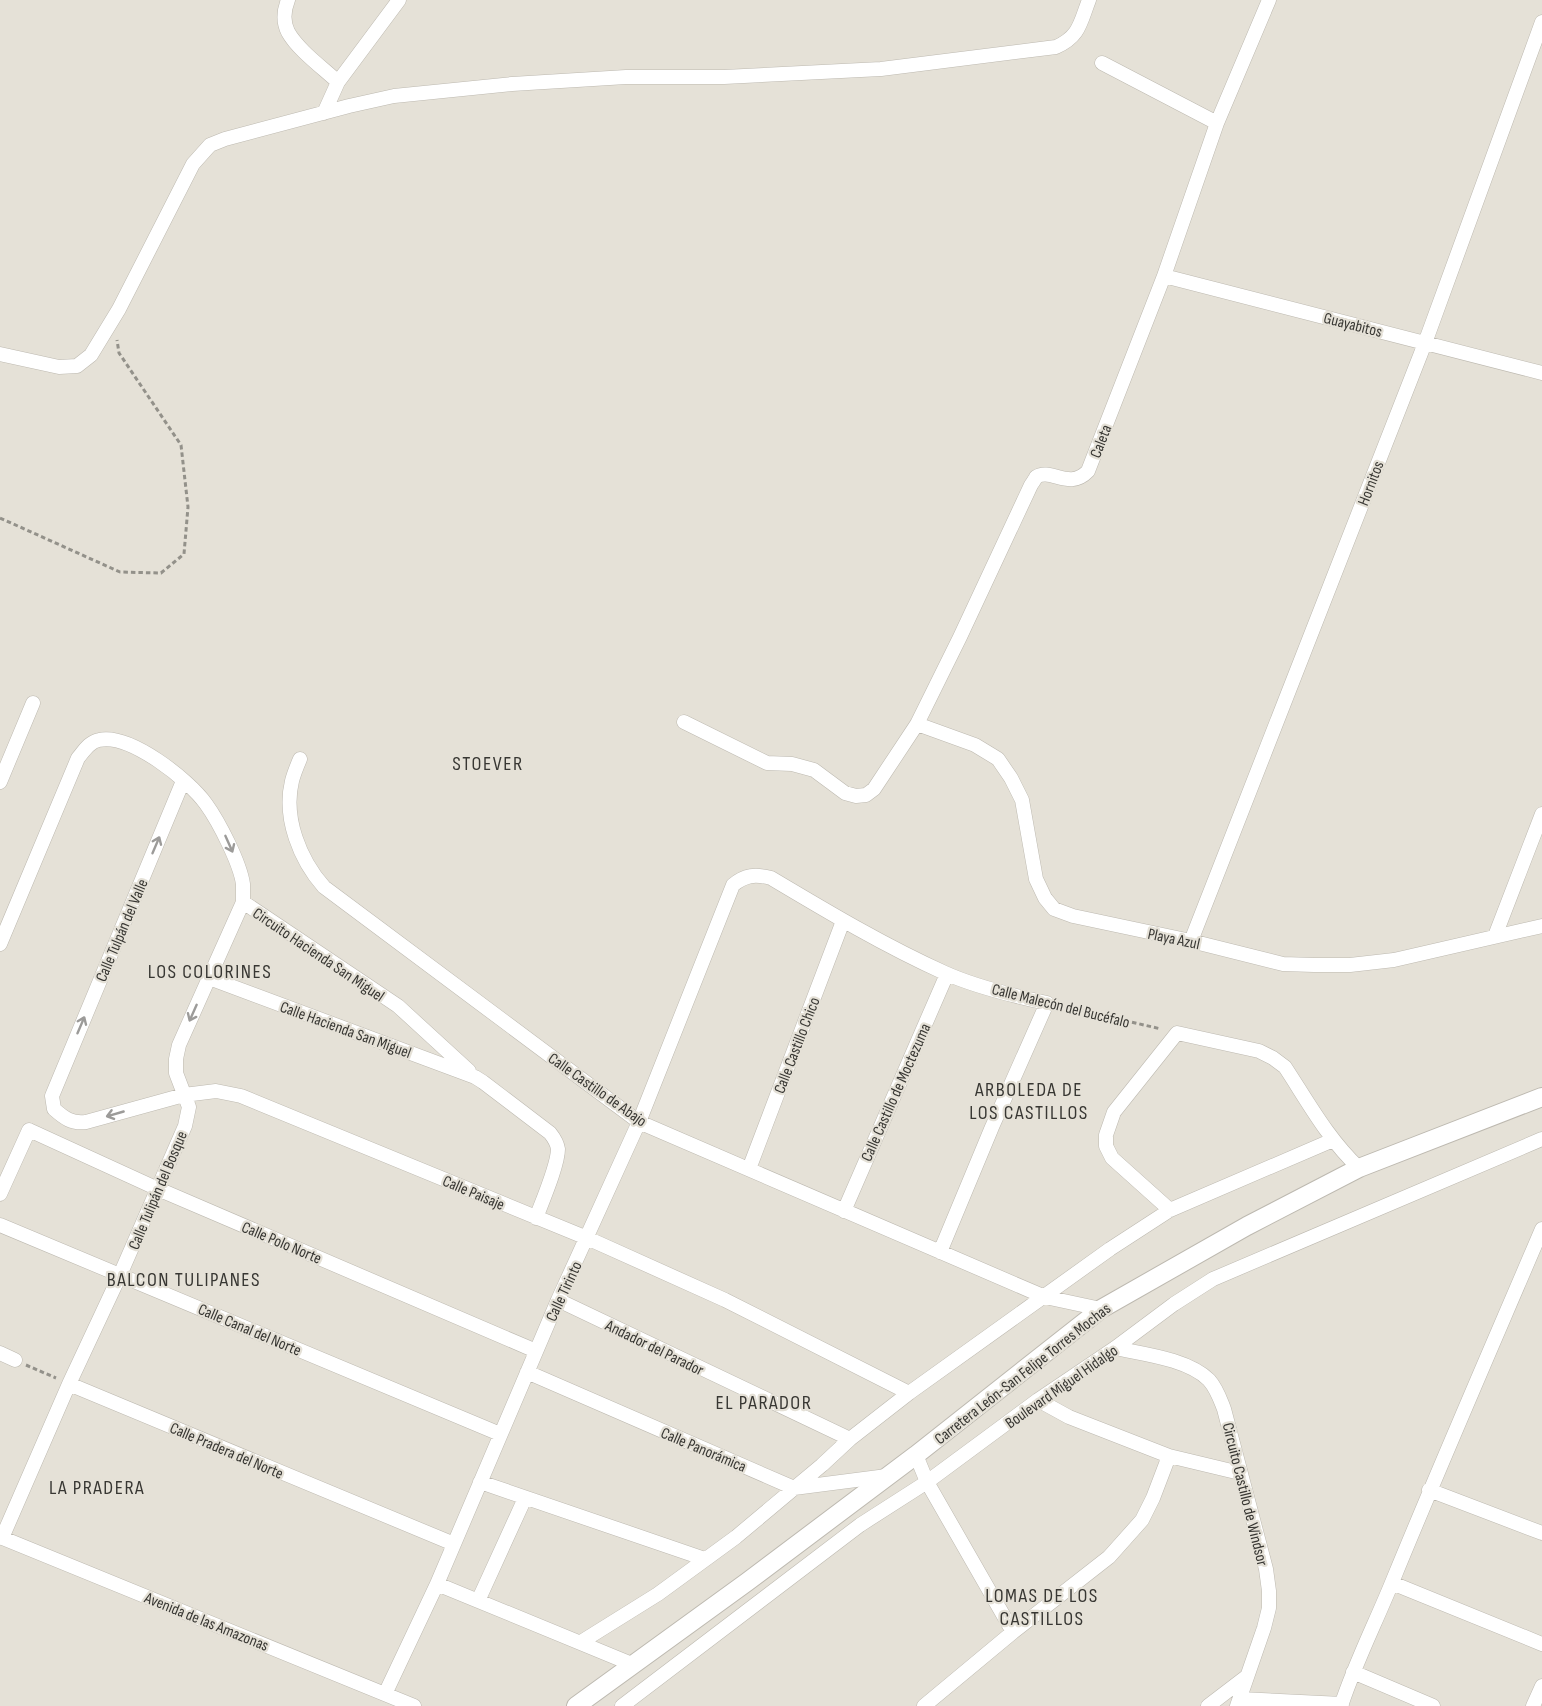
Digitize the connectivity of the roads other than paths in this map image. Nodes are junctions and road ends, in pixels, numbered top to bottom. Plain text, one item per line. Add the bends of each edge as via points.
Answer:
1 (288, 0) edge
2 (399, 0) edge
3 (1089, 0) edge
4 (1269, 0) edge
5 (1542, 22) edge
6 (1102, 63) dead end
7 (338, 82) junction
8 (324, 113) junction
9 (1217, 123) junction
10 (1164, 276) junction
11 (1425, 343) junction
12 (0, 354) edge
13 (1542, 373) edge
14 (33, 703) dead end
15 (684, 722) dead end
16 (917, 724) junction
17 (300, 759) dead end
18 (1, 778) edge
19 (183, 781) junction
20 (1542, 814) edge
21 (733, 885) joint
22 (243, 902) junction
23 (843, 921) junction
24 (1542, 926) edge
25 (1495, 936) junction
26 (1191, 941) junction
27 (0, 944) edge
28 (947, 974) junction
29 (208, 978) junction
30 (58, 1079) joint
31 (479, 1079) junction
32 (178, 1096) junction
33 (1542, 1097) edge
34 (639, 1122) junction
35 (1542, 1139) edge
36 (1333, 1140) junction
37 (749, 1168) junction
38 (1359, 1168) junction
39 (158, 1190) junction
40 (0, 1194) edge
41 (1170, 1210) junction
42 (844, 1211) junction
43 (537, 1218) junction
44 (0, 1225) edge
45 (1542, 1229) edge
46 (587, 1238) junction
47 (940, 1252) junction
48 (120, 1275) junction
49 (1045, 1297) junction
50 (558, 1300) junction
51 (1101, 1309) junction
52 (1115, 1348) junction
53 (536, 1351) junction
54 (0, 1353) edge
55 (15, 1360) road end
56 (527, 1372) junction
57 (69, 1384) junction
58 (909, 1394) junction
59 (1038, 1400) junction
60 (500, 1434) junction
61 (850, 1439) junction
62 (916, 1455) junction
63 (1168, 1456) junction
64 (1240, 1473) junction
65 (887, 1476) junction
66 (480, 1482) junction
67 (927, 1482) junction
68 (794, 1488) junction
69 (1429, 1490) junction
70 (525, 1498) junction
71 (1542, 1533) edge
72 (1, 1538) edge
73 (454, 1544) junction
74 (705, 1559) junction
75 (1392, 1583) junction
76 (437, 1584) junction
77 (478, 1601) junction
78 (1014, 1632) junction
79 (581, 1642) junction
80 (1542, 1644) edge
81 (634, 1665) junction
82 (1353, 1672) junction
83 (1246, 1677) junction
84 (1542, 1686) edge
85 (385, 1694) junction
86 (1239, 1702) edge
87 (1341, 1705) edge
88 (414, 1706) edge
89 (576, 1706) edge
90 (622, 1706) edge
91 (924, 1706) edge
92 (1208, 1706) edge
93 (1433, 1706) edge
94 (1533, 1706) edge

1 - 7 street via 284,11 287,31
2 - 7 street
3 - 8 street via 1077,30 1069,41 1056,48 881,69 512,84 394,96
4 - 9 street, Caleta
5 - 11 street, Hornitos
6 - 9 street
7 - 8 street
8 - 12 street via 210,145 193,164 119,309 91,355 77,366 59,368
9 - 10 street, Caleta
10 - 11 street, Guayabitos
10 - 16 street, Caleta via 1088,471 1072,480 1036,477 1030,485
11 - 13 street, Guayabitos
11 - 26 street, Hornitos
14 - 18 street
15 - 16 street, Caleta via 767,763 814,770 845,793 856,796 874,789
16 - 26 street, Playa Azul via 975,745 998,759 1023,800 1036,879 1054,909
17 - 34 street, Calle Castillo de Abajo via 292,782 292,824 305,861 324,887
19 -> 22 street, Circuito Hacienda San Miguel via 206,802 220,826 243,883
19 - 27 street, Circuito Hacienda San Miguel via 138,748 116,739 89,745 78,758
30 -> 19 street, Calle Tulpán del Valle
20 - 25 street
21 - 23 street, Calle Malecón del Bucéfalo via 751,875 771,878
21 - 34 street, Calle Tirinto
22 - 29 street, Calle Tulipán del Bosque
22 - 31 street, Circuito Hacienda San Miguel via 398,1006
23 - 28 street, Calle Malecón del Bucéfalo
23 - 37 street, Calle Castillo Chico
24 - 25 street, Playa Azul
25 - 26 street, Playa Azul via 1394,960 1338,965 1283,964
28 - 42 street, Calle Castillo de Moctezuma
28 - 47 street, Calle Malecón del Bucéfalo via 1047,1003
29 - 31 street, Calle Hacienda San Miguel
29 -> 32 street, Calle Tulipán del Bosque via 179,1045
32 -> 30 street, Calle Paisaje via 79,1123 65,1119 54,1109 52,1096
31 - 43 street, Circuito Hacienda San Miguel via 555,1139 557,1158
32 - 39 street, Calle Tulipán del Bosque via 189,1107 185,1126
32 - 43 street, Calle Paisaje via 216,1091 241,1096
33 - 38 main road, Carretera León-San Felipe Torres Mochas
34 - 37 street, Calle Castillo de Abajo
34 - 46 street, Calle Tirinto
35 - 52 street, Boulevard Miguel Hidalgo via 1213,1279
36 - 38 street
36 - 41 street
36 - 41 street via 1285,1067 1273,1058 1259,1051 1177,1033 1114,1112 1106,1135 1112,1158
37 - 42 street, Calle Castillo de Abajo
38 - 51 main road, Carretera León-San Felipe Torres Mochas
39 - 40 street, Calle Polo Norte via 29,1130
39 - 48 street, Calle Tulipán del Bosque
39 - 53 street, Calle Polo Norte
41 - 49 street
42 - 47 street, Calle Castillo de Abajo
43 - 46 street, Calle Paisaje
44 - 48 street, Calle Canal del Norte
45 - 69 street
46 - 50 street, Calle Tirinto
46 - 58 street, Calle Paisaje via 725,1300
47 - 49 street, Calle Castillo de Abajo
48 - 57 street, Calle Tulipán del Bosque
48 - 60 street, Calle Canal del Norte
49 - 51 street, Calle Castillo de Abajo
49 - 58 street
50 - 53 street, Calle Tirinto
50 - 61 street, Andador del Parador
51 - 62 main road, Carretera León-San Felipe Torres Mochas
52 - 59 street, Boulevard Miguel Hidalgo
52 - 64 street, Circuito Castillo de Windsor via 1186,1366 1209,1381 1224,1410
53 - 56 street, Calle Tirinto
54 - 55 street
56 - 60 street, Calle Tirinto
56 - 68 street, Calle Panorámica
57 - 72 street, Calle Tulipán del Bosque
57 - 73 street, Calle Pradera del Norte
58 - 61 street
59 - 63 street via 1069,1418
59 - 67 street, Boulevard Miguel Hidalgo
60 - 66 street, Calle Tirinto
61 - 68 street
62 - 65 main road, Carretera León-San Felipe Torres Mochas
62 - 67 street
63 - 64 street
63 - 78 street via 1142,1520 1128,1536 1109,1557
64 - 83 street, Circuito Castillo de Windsor via 1269,1591 1264,1628
65 - 68 street
65 - 81 main road, Carretera León-San Felipe Torres Mochas
66 - 70 street
66 - 73 street, Calle Tirinto
67 - 78 street
67 - 90 street, Boulevard Miguel Hidalgo via 860,1526
68 - 74 street
69 - 71 street
69 - 75 street
70 - 74 street
70 - 77 street
72 - 85 street, Avenida de las Amazonas
73 - 76 street, Calle Tirinto
74 - 79 street
75 - 80 street
75 - 82 street
76 - 77 street
76 - 85 street, Calle Tirinto
77 - 79 street
78 - 91 street
79 - 81 street
81 - 89 main road, Carretera León-San Felipe Torres Mochas
82 - 87 street
82 - 93 street
83 - 86 street, Circuito Castillo de Windsor
83 - 92 street
84 - 94 street
85 - 88 street, Avenida de las Amazonas
86 - 87 street

